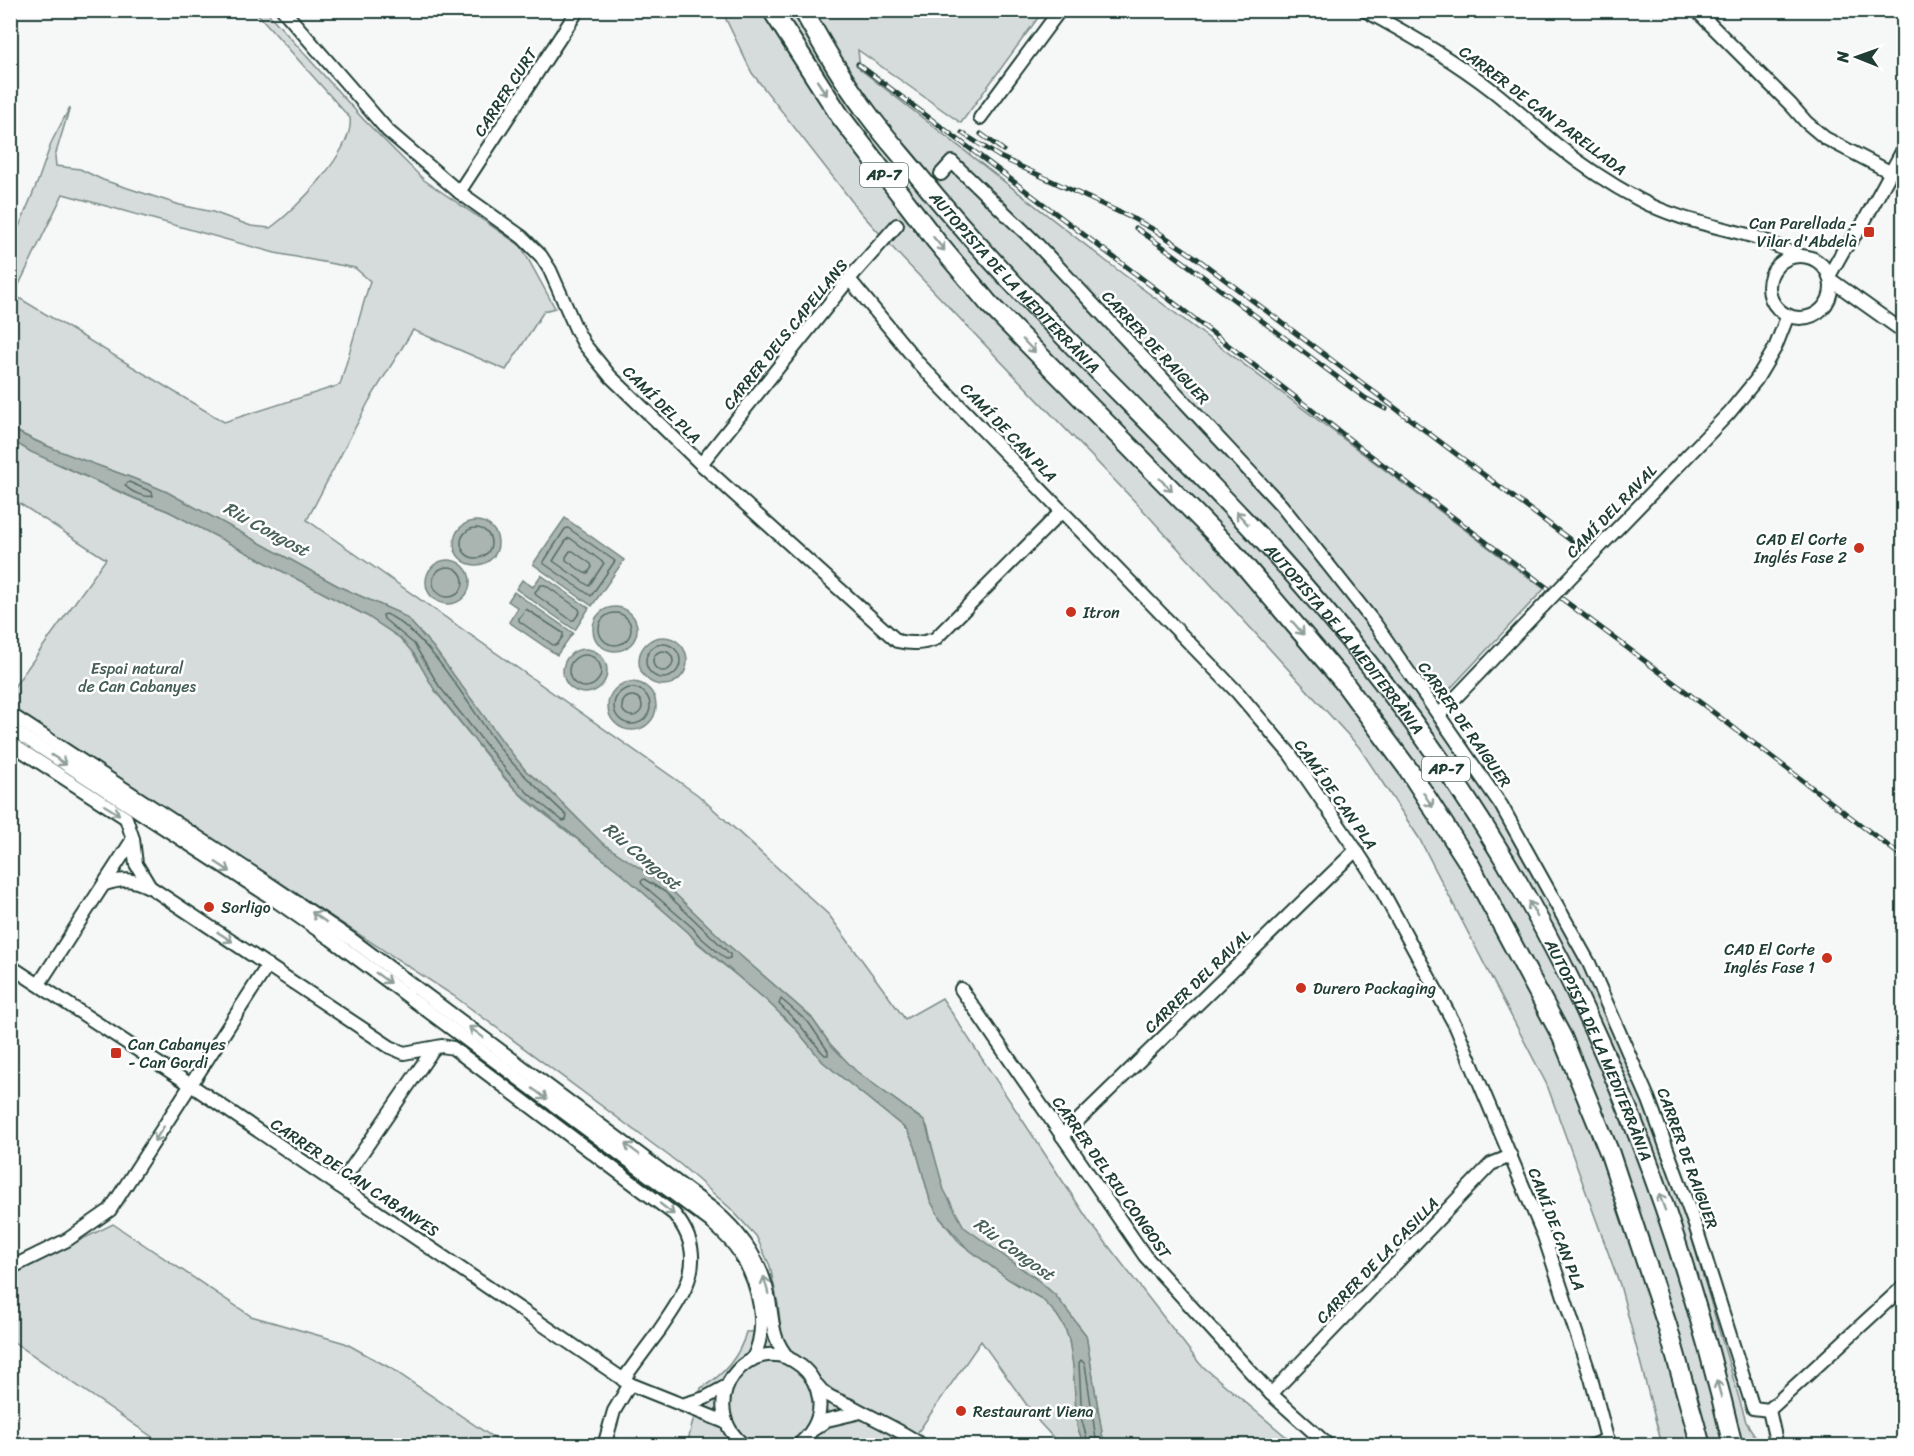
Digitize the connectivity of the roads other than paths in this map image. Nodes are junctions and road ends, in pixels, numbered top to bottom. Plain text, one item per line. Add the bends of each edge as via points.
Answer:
1 (283, 10) edge
2 (578, 10) edge
3 (772, 10) edge
4 (802, 10) edge
5 (814, 10) edge
6 (1060, 10) edge
7 (1364, 10) edge
8 (1696, 10) edge
9 (981, 118) dead end
10 (1904, 148) edge
11 (1890, 172) junction
12 (941, 174) tunnel mouth
13 (459, 192) junction
14 (954, 219) junction
15 (897, 225) tunnel mouth
16 (1743, 234) junction
17 (1849, 244) junction
18 (1801, 256) junction
19 (1821, 263) junction
20 (1774, 270) junction
21 (1830, 278) junction
22 (849, 279) junction
23 (1859, 298) junction
24 (1829, 299) junction
25 (1788, 315) junction
26 (1904, 332) edge
27 (701, 464) junction
28 (1062, 511) junction
29 (10, 714) edge
30 (1439, 715) junction
31 (10, 728) edge
32 (10, 743) edge
33 (133, 839) junction
34 (1356, 850) junction
35 (105, 884) junction
36 (150, 887) junction
37 (268, 965) junction
38 (10, 966) edge
39 (39, 984) junction
40 (961, 989) dead end
41 (434, 1048) junction
42 (191, 1085) junction
43 (1062, 1136) junction
44 (1511, 1156) junction
45 (339, 1186) junction
46 (10, 1268) edge
47 (1904, 1286) edge
48 (789, 1359) junction
49 (752, 1360) junction
50 (813, 1380) junction
51 (626, 1382) junction
52 (725, 1387) junction
53 (1271, 1394) junction
54 (685, 1404) junction
55 (1769, 1410) junction
56 (861, 1412) junction
57 (725, 1422) junction
58 (813, 1429) junction
59 (1609, 1442) edge
60 (604, 1446) edge
61 (745, 1446) edge
62 (797, 1446) edge
63 (923, 1446) edge
64 (1329, 1446) edge
65 (1592, 1446) edge
66 (1701, 1446) edge
67 (1733, 1446) edge
68 (1777, 1446) edge

1 - 13 street, CAMÍ DEL PLA via 388,131
2 - 13 street, CARRER CURT
3 -> 66 highway, AUTOPISTA DE LA MEDITERRÀNIA / AP-7 via 840,116 951,259 1009,325 1233,552 1342,680 1408,769 1470,865 1562,1037 1614,1166 1667,1325
4 - 14 highway, AUTOPISTA DE LA MEDITERRÀNIA / AP-7 via 866,112
5 - 14 highway via 834,46
6 - 9 street
7 - 16 street, CARRER DE CAN PARELLADA via 1452,62 1559,147 1625,191 1687,220
8 - 11 street via 1825,138
10 - 11 street
11 - 17 street
12 - 30 street, CARRER DE RAIGUER via 952,162 1034,241 1281,505 1376,625
13 - 27 street, CAMÍ DEL PLA via 537,251 591,352
67 -> 14 highway, AUTOPISTA DE LA MEDITERRÀNIA / AP-7 via 1694,1304 1641,1143 1563,966 1493,840 1412,720 1323,607
15 - 22 street, CARRER DELS CAPELLANS
16 - 18 street, CARRER DE CAN PARELLADA
16 - 20 street, CARRER DE CAN PARELLADA via 1768,249
17 - 19 street
17 - 21 street
18 - 19 street
18 - 20 street via 1781,262
19 - 21 street
20 - 25 street via 1769,291 1779,310
21 - 23 street
21 - 24 street
22 - 27 street, CARRER DELS CAPELLANS
22 - 28 street, CAMÍ DE CAN PLA via 920,365
23 - 24 street
23 - 26 street
24 - 25 street via 1816,314 1797,318
25 - 30 street, CAMÍ DEL RAVAL, bridge via 1756,380 1729,413
27 - 28 street, CAMÍ DEL PLA via 897,641 910,644 934,639
28 - 34 street, CAMÍ DE CAN PLA via 1238,693 1308,779
48 -> 29 street via 776,1342 766,1287 755,1258 737,1232 714,1210 351,939
30 - 55 street, CARRER DE RAIGUER via 1501,804 1589,963 1649,1100 1696,1228 1753,1408
31 -> 49 street via 331,939 710,1221 737,1248 751,1275 762,1329
32 -> 33 street via 126,819
33 - 35 street
33 - 36 street via 136,864
34 - 43 street, CARRER DEL RAVAL
34 - 44 street, CAMÍ DE CAN PLA via 1456,1027
35 - 36 street via 118,879 135,880
35 - 39 street
36 -> 37 street
37 - 41 street via 390,1047 404,1053
37 - 42 street
38 - 39 street, CARRER DE CAN CABANYES
39 - 42 street, CARRER DE CAN CABANYES
40 - 43 street, CARRER DEL RIU CONGOST
41 - 45 street
41 -> 51 street via 453,1048 674,1214 684,1228 692,1266 685,1292
42 - 45 street, CARRER DE CAN CABANYES
42 -> 46 street via 110,1210 67,1240
43 - 53 street, CARRER DEL RIU CONGOST via 1144,1256
44 - 53 street, CARRER DE LA CASILLA via 1491,1164
44 - 59 street, CAMÍ DE CAN PLA via 1544,1236
45 - 51 street, CARRER DE CAN CABANYES
47 - 55 street
48 - 49 street via 771,1356
48 - 50 street
49 - 52 street via 741,1366
50 - 56 street via 822,1392
50 - 58 street via 820,1404
51 - 54 street, CARRER DE CAN CABANYES
51 - 60 street
52 - 54 street
52 - 57 street
53 - 64 street, CARRER DEL RIU CONGOST
54 - 57 street, CARRER DE CAN CABANYES
55 - 68 street
56 - 58 street via 827,1420
56 - 63 street
57 - 61 street
58 - 62 street
59 - 65 street

